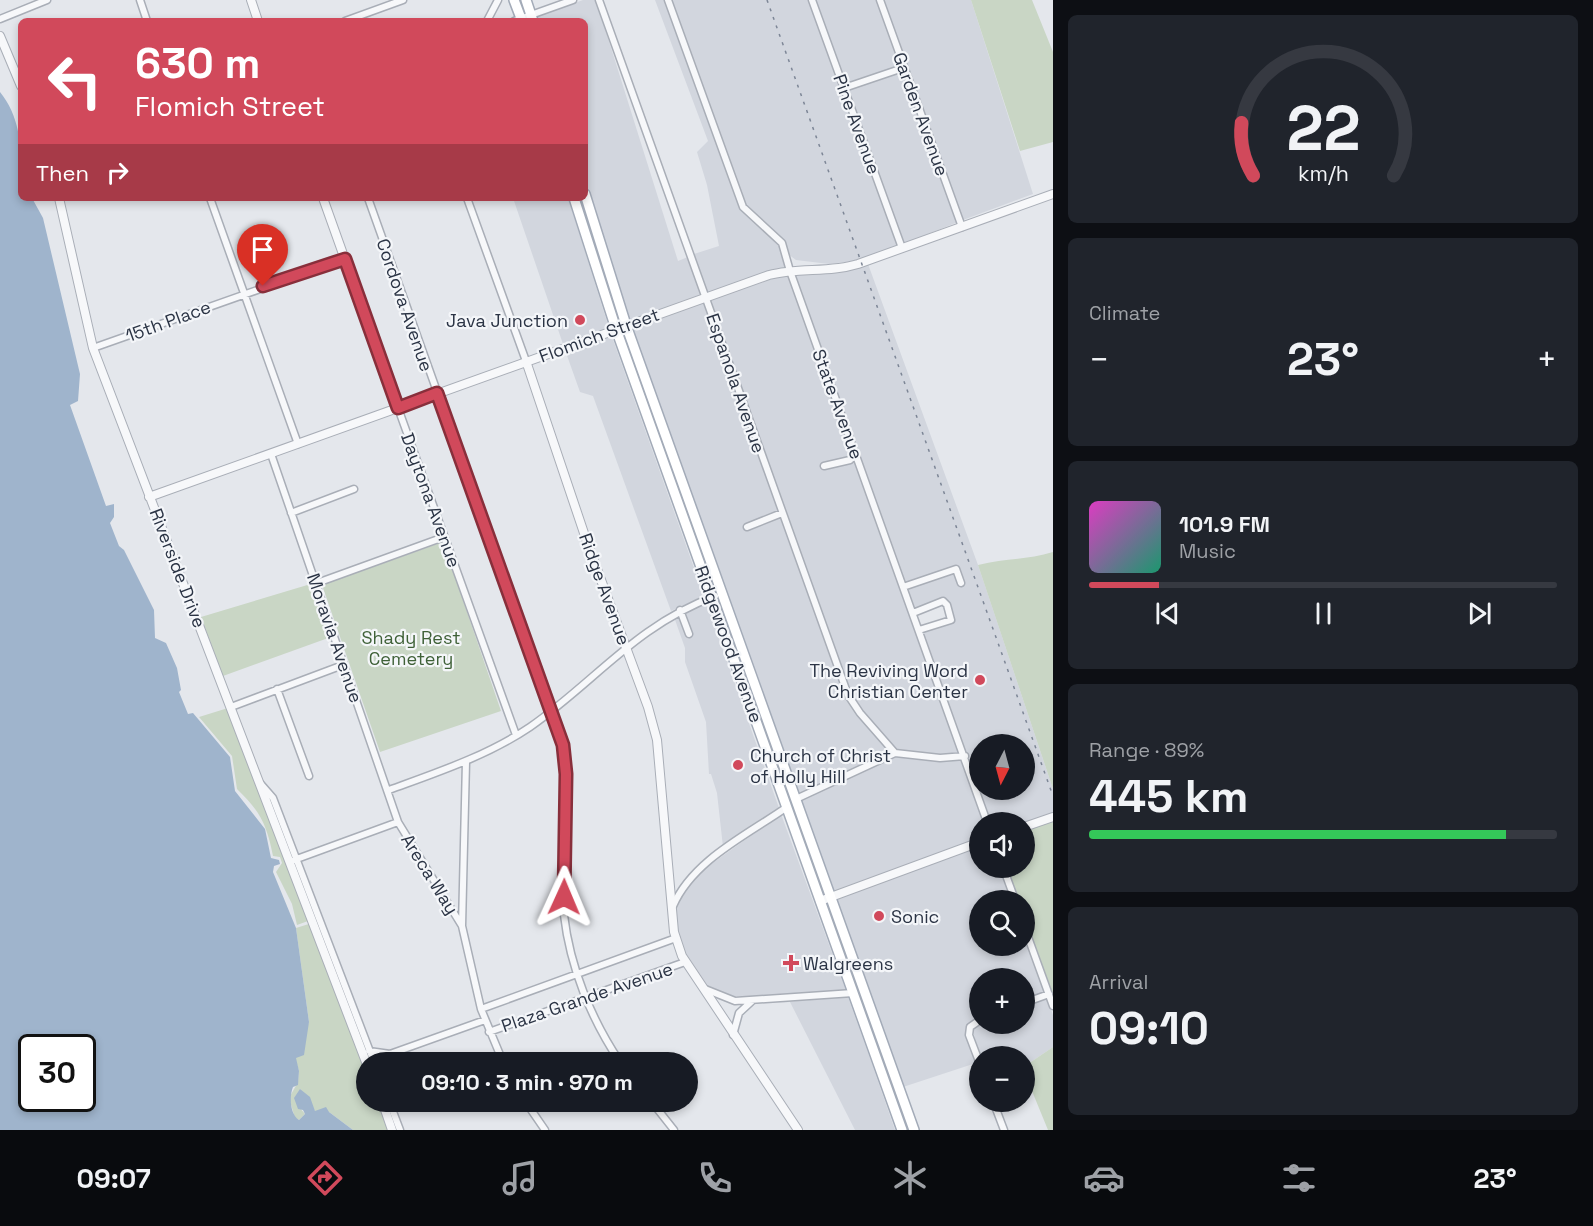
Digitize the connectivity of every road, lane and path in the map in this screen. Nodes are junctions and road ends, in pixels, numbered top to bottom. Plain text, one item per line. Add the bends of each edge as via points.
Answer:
1 (47, 0) edge
2 (140, 0) edge
3 (251, 0) edge
4 (403, 0) edge
5 (514, 0) edge
6 (526, 0) edge
7 (573, 0) edge
8 (599, 0) edge
9 (668, 0) edge
10 (812, 0) edge
11 (880, 0) edge
12 (496, 1) edge
13 (146, 18) edge
14 (257, 18) edge
15 (353, 18) edge
16 (488, 18) edge
17 (518, 18) edge
18 (532, 18) edge
19 (0, 19) edge
20 (0, 36) edge
21 (903, 68) junction
22 (18, 79) edge
23 (844, 88) junction
24 (1053, 194) edge
25 (60, 201) edge
26 (211, 201) edge
27 (324, 201) edge
28 (369, 201) edge
29 (468, 201) edge
30 (575, 201) edge
31 (587, 201) edge
32 (962, 227) junction
33 (902, 248) junction
34 (345, 259) junction
35 (790, 270) junction
36 (243, 293) junction
37 (706, 297) junction
38 (626, 325) junction
39 (616, 329) junction
40 (93, 348) junction
41 (526, 361) junction
42 (437, 393) junction
43 (398, 408) junction
44 (297, 444) junction
45 (272, 454) junction
46 (850, 460) dead end
47 (824, 466) dead end
48 (354, 489) dead end
49 (149, 497) junction
50 (291, 513) junction
51 (782, 513) junction
52 (747, 527) dead end
53 (444, 537) junction
54 (317, 583) junction
55 (961, 583) dead end
56 (903, 587) junction
57 (722, 593) junction
58 (712, 597) junction
59 (681, 610) junction
60 (913, 613) junction
61 (919, 630) junction
62 (689, 634) dead end
63 (627, 646) junction
64 (343, 665) junction
65 (277, 689) junction
66 (231, 706) junction
67 (551, 710) junction
68 (516, 735) junction
69 (895, 753) junction
70 (964, 756) junction
71 (466, 762) junction
72 (309, 776) dead end
73 (389, 790) junction
74 (796, 799) junction
75 (787, 807) junction
76 (984, 812) edge
77 (1053, 818) edge
78 (398, 822) junction
79 (1035, 824) edge
80 (969, 846) edge
81 (292, 861) junction
82 (831, 897) junction
83 (820, 901) junction
84 (673, 906) junction
85 (462, 926) junction
86 (676, 938) junction
87 (1035, 956) edge
88 (685, 962) junction
89 (578, 974) junction
90 (701, 988) junction
91 (854, 993) junction
92 (1049, 994) junction
93 (586, 998) junction
94 (1035, 999) edge
95 (752, 1001) junction
96 (1053, 1006) edge
97 (481, 1009) junction
98 (485, 1020) junction
99 (489, 1032) junction
100 (733, 1036) junction
101 (365, 1050) junction
102 (378, 1052) edge
103 (396, 1052) edge
104 (498, 1052) edge
105 (614, 1052) edge
106 (884, 1079) junction
107 (899, 1089) junction
108 (385, 1112) edge
109 (393, 1112) edge
110 (533, 1112) edge
111 (660, 1112) edge
112 (997, 1112) edge
113 (901, 1126) edge
114 (392, 1130) edge
115 (400, 1130) edge
116 (545, 1130) edge
117 (674, 1130) edge
118 (798, 1130) edge
119 (914, 1130) edge
120 (1004, 1130) edge

1 - 19 street
2 - 13 street
3 - 14 street
4 - 15 street
5 - 17 main road
6 - 18 main road
7 - 18 street
8 - 37 street, Espanola Avenue
9 - 35 street, State Avenue via 743,207 782,243
10 - 23 street, Pine Avenue
11 - 21 street, Garden Avenue
12 - 16 street
20 - 22 street
21 - 23 street
21 - 32 street, Garden Avenue
23 - 33 street, Pine Avenue
24 - 32 street, Flomich Street
25 - 40 street, Riverside Drive
26 - 36 street
27 - 34 street, Daytona Avenue
28 - 42 street, Cordova Avenue
29 - 41 street, Ridge Avenue
30 - 39 main road, Ridgewood Avenue
31 - 38 main road, Ridgewood Avenue
32 - 33 street, Flomich Street
33 - 35 street, Flomich Street via 843,269
34 - 36 street, 15th Place
34 - 43 street, Daytona Avenue
35 - 37 street, Flomich Street
35 - 56 street, State Avenue
36 - 40 street, 15th Place
36 - 44 street
37 - 38 street, Flomich Street
37 - 51 street, Espanola Avenue
38 - 39 street, Flomich Street
38 - 57 main road, Ridgewood Avenue
39 - 41 street, Flomich Street
39 - 58 main road, Ridgewood Avenue
40 - 49 street, Riverside Drive
41 - 42 street, Flomich Street
41 - 63 street, Ridge Avenue
42 - 43 street, Flomich Street
42 - 67 street, Cordova Avenue
43 - 44 street, Flomich Street
43 - 53 street, Daytona Avenue
44 - 45 street, Flomich Street
45 - 49 street, Flomich Street
45 - 50 street, Moravia Avenue
46 - 47 street
48 - 50 street
49 - 66 street, Riverside Drive
50 - 54 street, Moravia Avenue
51 - 52 street
51 - 69 street, Espanola Avenue via 849,697
53 - 54 street
53 - 68 street, Daytona Avenue
54 - 64 street, Moravia Avenue
55 - 56 street via 956,569
56 - 60 street, State Avenue
57 - 58 street
57 - 74 main road, Ridgewood Avenue
58 - 59 street
58 - 75 main road, Ridgewood Avenue
59 - 62 street
59 - 63 street
60 - 61 street, State Avenue
60 - 61 street via 942,601 946,605 951,620
61 - 70 street, State Avenue
63 - 67 street
63 - 84 street, Ridge Avenue via 657,740
64 - 65 street
64 - 73 street, Moravia Avenue
65 - 66 street
65 - 72 street
66 - 81 street, Riverside Drive
67 - 68 street
67 - 89 street, Cordova Avenue via 564,755 564,915
68 - 71 street
69 - 70 street via 940,759
69 - 74 street
70 - 76 street, State Avenue
71 - 73 street
71 - 85 street
73 - 78 street, Moravia Avenue
74 - 82 main road, Ridgewood Avenue
75 - 83 main road, Ridgewood Avenue
75 - 84 street via 694,872
77 - 79 street
78 - 81 street
78 - 85 street, Areca Way
80 - 82 street
81 - 101 street
81 - 101 street, Riverside Drive via 316,932
82 - 83 street
82 - 107 main road, Ridgewood Avenue
83 - 91 main road, Ridgewood Avenue
84 - 86 street, Ridge Avenue
85 - 97 street
86 - 88 street, Ridge Avenue
86 - 89 street, Plaza Grande Avenue
87 - 92 street
88 - 90 street, Ridge Avenue
88 - 93 street, Plaza Grande Avenue
89 - 93 street, Cordova Avenue
89 - 97 street, Plaza Grande Avenue
90 - 95 street via 724,998
90 - 100 street, Ridge Avenue
91 - 95 street
91 - 106 main road, Ridgewood Avenue
92 - 94 street
92 - 96 street
93 - 99 street, Plaza Grande Avenue
93 - 105 street, Cordova Avenue
95 - 100 street via 739,1013
97 - 98 street
98 - 99 street
98 - 103 street, Plaza Grande Avenue
99 - 104 street
100 - 118 street, Ridge Avenue
101 - 102 street, Plaza Grande Avenue
106 - 107 main road
106 - 113 main road, Ridgewood Avenue
107 - 119 main road, Ridgewood Avenue
108 - 114 street
109 - 115 street
110 - 116 street
111 - 117 street
112 - 120 street

